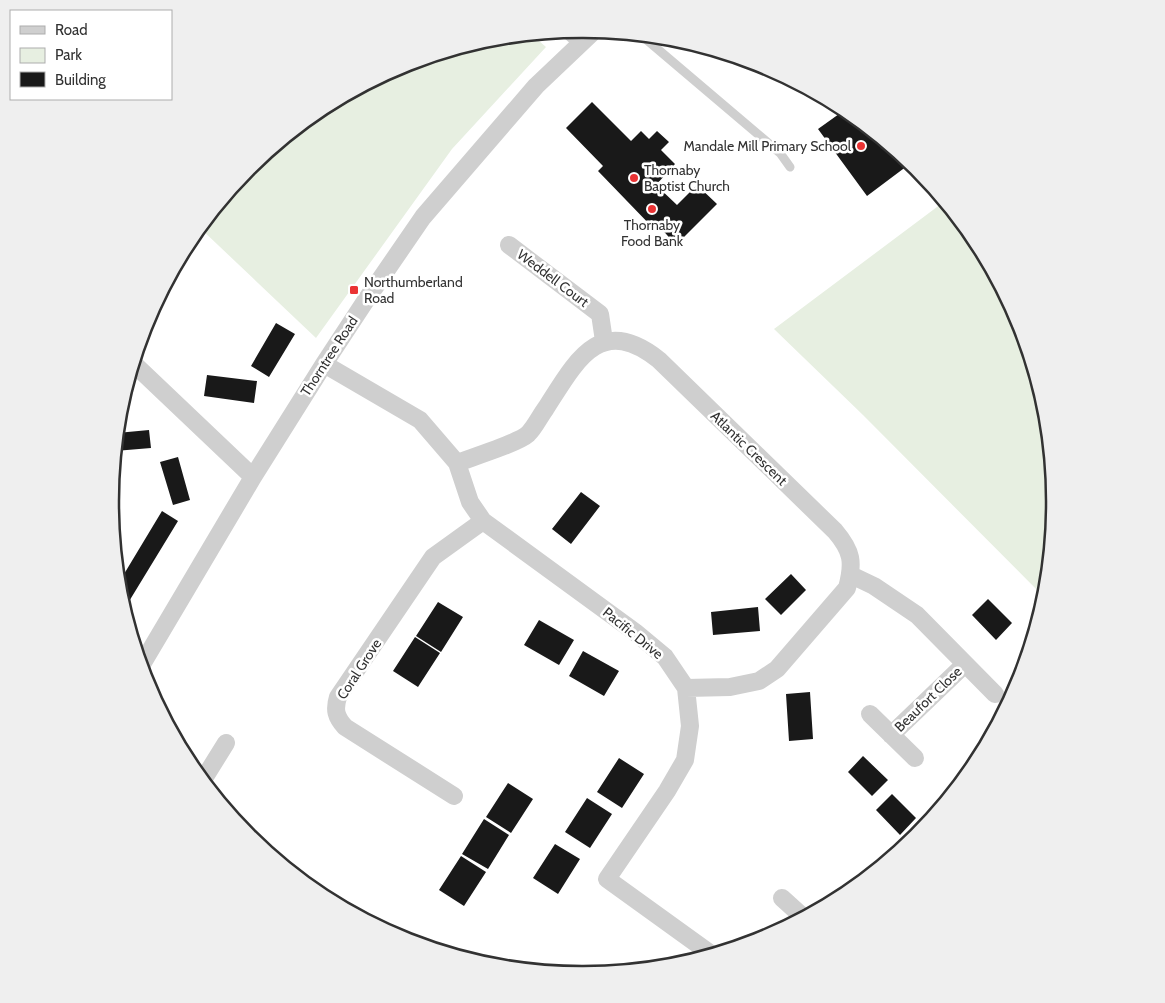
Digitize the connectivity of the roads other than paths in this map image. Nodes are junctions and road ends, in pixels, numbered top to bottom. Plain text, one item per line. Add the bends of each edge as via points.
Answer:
1 (572, 38) edge
2 (586, 38) edge
3 (649, 42) edge
4 (579, 45) junction
5 (790, 167) dead end
6 (509, 244) dead end
7 (604, 341) junction
8 (324, 364) junction
9 (138, 368) edge
10 (457, 463) junction
11 (253, 477) junction
12 (483, 521) junction
13 (851, 575) junction
14 (146, 658) edge
15 (964, 664) junction
16 (686, 688) junction
17 (994, 694) dead end
18 (870, 714) dead end
19 (892, 735) junction
20 (226, 743) dead end
21 (914, 758) dead end
22 (207, 774) edge
23 (454, 796) dead end
24 (782, 898) dead end
25 (798, 912) edge
26 (705, 949) edge

1 - 4 lane
2 - 4 street, Thorntree Road
3 - 5 lane via 780,153
4 - 8 street, Thorntree Road via 536,86 440,196
6 - 7 street, Weddell Court via 600,314
7 - 10 street via 593,346 565,378 528,434
7 - 13 street, Atlantic Crescent via 616,340 645,349 659,360 835,530 847,545
8 - 10 street, Pacific Drive via 420,420
8 - 11 street, Thorntree Road
9 - 11 street
10 - 12 street, Pacific Drive via 470,502
11 - 14 street, Thorntree Road
12 - 16 street, Pacific Drive via 635,632 665,657
12 - 23 street, Coral Grove via 434,557 335,706 337,717 345,727
13 - 15 street, Beaufort Close via 874,586 917,615
13 - 16 street via 847,588 777,669 759,681 730,687
15 - 17 street, Beaufort Close
15 - 19 street, Beaufort Close
16 - 26 street, Pacific Drive via 690,726 685,760 608,879
18 - 19 street, Beaufort Close
19 - 21 street, Beaufort Close
20 - 22 street
24 - 25 street

